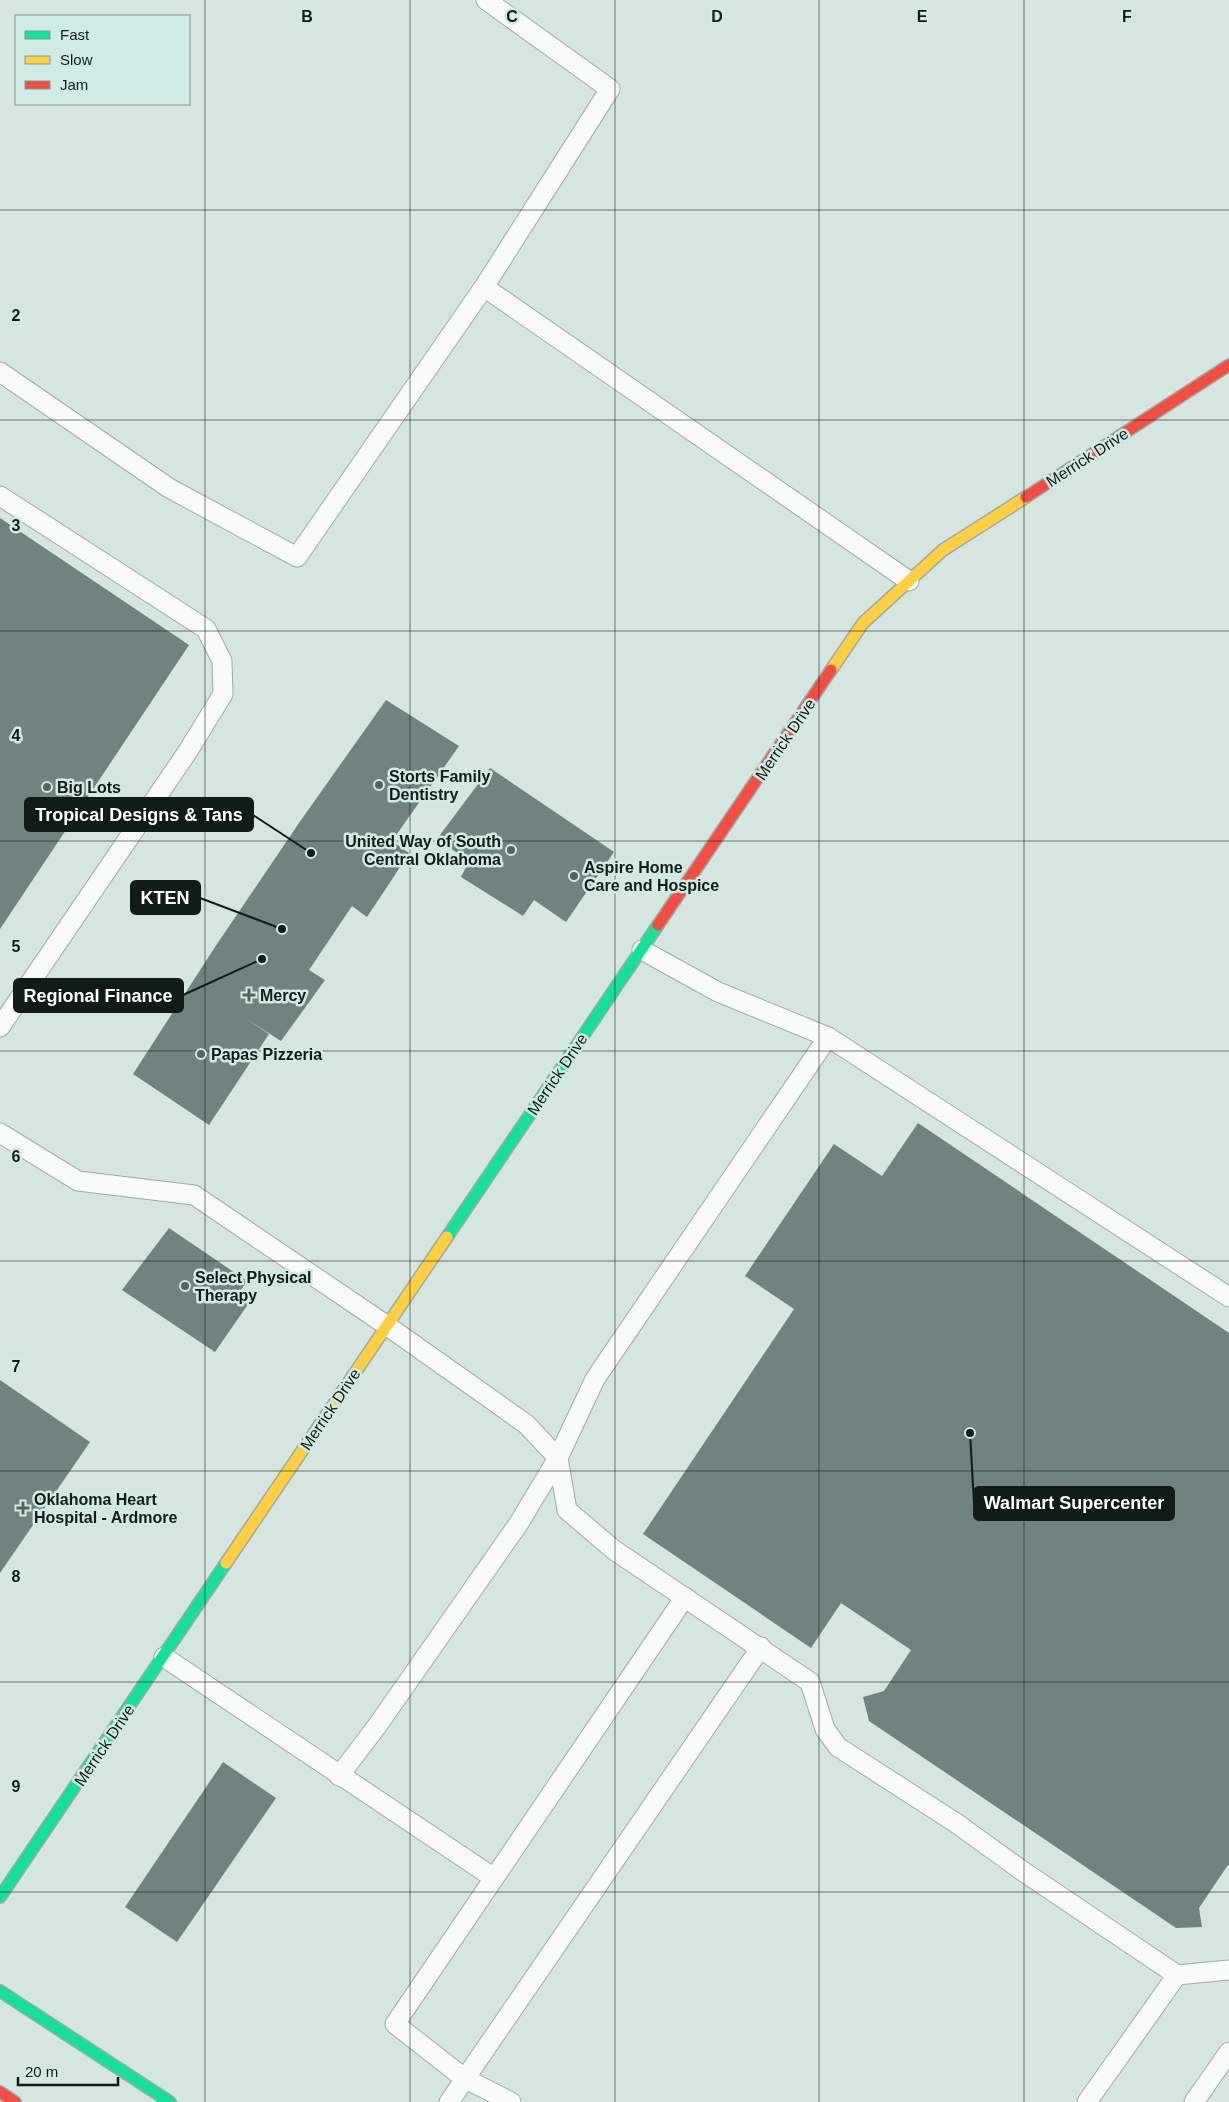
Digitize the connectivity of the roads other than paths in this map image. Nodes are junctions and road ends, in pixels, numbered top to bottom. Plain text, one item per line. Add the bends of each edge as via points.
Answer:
1 (486, 0) edge
2 (484, 287) junction
3 (1229, 365) edge
4 (0, 372) edge
5 (0, 496) edge
6 (909, 581) junction
7 (642, 950) junction
8 (0, 1027) edge
9 (828, 1037) junction
10 (0, 1133) edge
11 (1229, 1297) edge
12 (386, 1325) junction
13 (558, 1458) junction
14 (685, 1597) junction
15 (761, 1647) junction
16 (164, 1657) junction
17 (339, 1776) junction
18 (494, 1878) junction
19 (0, 1897) edge
20 (1229, 1970) edge
21 (1177, 1975) junction
22 (0, 1991) edge
23 (1229, 2052) edge
24 (464, 2078) junction
25 (0, 2092) edge
26 (15, 2102) edge
27 (170, 2102) edge
28 (449, 2102) edge
29 (511, 2102) edge
30 (1087, 2102) edge
31 (1194, 2102) edge

1 - 2 lane via 610,90
2 - 4 lane via 297,557 169,488
2 - 6 lane
3 - 6 street, Merrick Drive via 943,550
5 - 8 lane via 206,629 222,661 223,694 188,751
6 - 7 street, Merrick Drive via 863,623
7 - 9 lane via 718,992
7 - 12 street, Merrick Drive
9 - 11 lane
9 - 13 lane via 595,1379
10 - 12 lane via 78,1181 194,1195
12 - 13 lane via 526,1424
12 - 16 street, Merrick Drive
13 - 14 lane via 567,1510 614,1550
13 - 17 lane via 518,1523
14 - 15 lane
14 - 18 lane
15 - 21 lane via 810,1682 825,1729 838,1747 956,1823
15 - 24 lane
16 - 17 lane
16 - 19 street, Merrick Drive
17 - 18 lane
18 - 24 lane via 395,2024
20 - 21 lane
21 - 30 lane
22 - 27 street
23 - 31 lane
24 - 28 lane
24 - 29 lane
25 - 26 street

